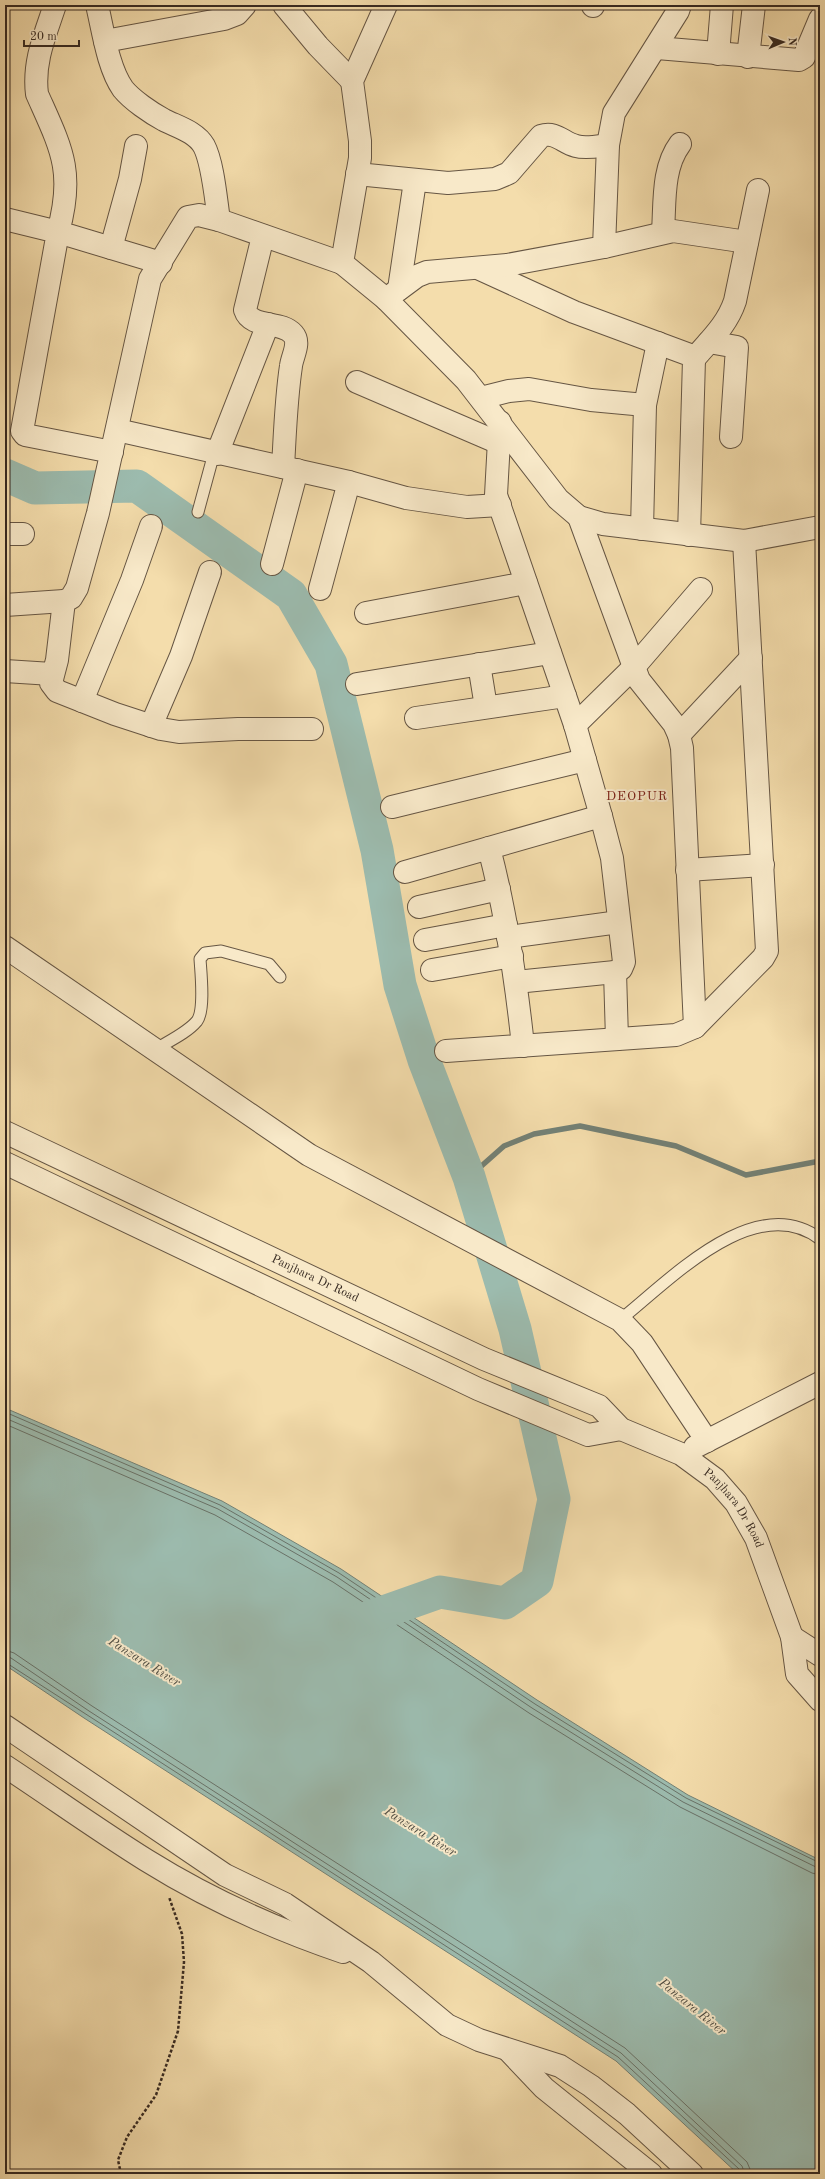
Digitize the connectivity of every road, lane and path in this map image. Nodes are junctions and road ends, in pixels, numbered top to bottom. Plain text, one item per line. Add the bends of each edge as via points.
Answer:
1 (55, 5) edge
2 (97, 5) edge
3 (245, 5) edge
4 (284, 5) edge
5 (386, 5) edge
6 (680, 5) edge
7 (722, 5) edge
8 (754, 5) edge
9 (820, 19) edge
10 (105, 42) junction
11 (657, 48) junction
12 (718, 54) junction
13 (748, 57) junction
14 (352, 81) junction
15 (680, 144) dead end
16 (608, 145) junction
17 (136, 146) dead end
18 (357, 174) junction
19 (415, 181) junction
20 (758, 190) dead end
21 (5, 219) edge
22 (219, 220) junction
23 (58, 232) junction
24 (663, 232) junction
25 (263, 236) junction
26 (747, 242) junction
27 (604, 246) junction
28 (111, 248) junction
29 (161, 262) junction
30 (342, 262) junction
31 (480, 269) junction
32 (392, 294) junction
33 (268, 324) junction
34 (709, 342) junction
35 (658, 343) junction
36 (694, 359) junction
37 (357, 382) dead end
38 (481, 398) junction
39 (645, 405) junction
40 (116, 430) junction
41 (499, 433) junction
42 (731, 437) dead end
43 (216, 453) junction
44 (109, 461) junction
45 (290, 469) junction
46 (349, 482) junction
47 (500, 505) junction
48 (198, 512) dead end
49 (579, 517) junction
50 (151, 526) dead end
51 (820, 527) edge
52 (642, 529) junction
53 (689, 534) junction
54 (744, 542) junction
55 (272, 564) dead end
56 (210, 572) dead end
57 (526, 583) junction
58 (320, 589) dead end
59 (701, 589) dead end
60 (64, 601) junction
61 (5, 605) edge
62 (366, 613) dead end
63 (550, 653) junction
64 (751, 658) junction
65 (479, 664) junction
66 (634, 667) junction
67 (5, 671) edge
68 (52, 674) junction
69 (357, 684) dead end
70 (564, 696) junction
71 (82, 701) junction
72 (486, 707) junction
73 (416, 718) dead end
74 (151, 726) junction
75 (575, 726) junction
76 (312, 729) dead end
77 (679, 735) junction
78 (585, 760) junction
79 (392, 807) dead end
80 (601, 816) junction
81 (489, 848) junction
82 (763, 865) junction
83 (688, 870) junction
84 (405, 872) dead end
85 (500, 889) junction
86 (419, 907) dead end
87 (619, 922) junction
88 (508, 939) junction
89 (425, 940) dead end
90 (5, 947) edge
91 (432, 970) dead end
92 (615, 972) junction
93 (280, 977) dead end
94 (516, 982) junction
95 (695, 1027) junction
96 (617, 1039) junction
97 (523, 1046) junction
98 (156, 1049) junction
99 (446, 1051) dead end
100 (5, 1132) edge
101 (5, 1163) edge
102 (820, 1239) edge
103 (620, 1320) junction
104 (820, 1383) edge
105 (621, 1429) junction
106 (707, 1441) junction
107 (681, 1454) junction
108 (792, 1637) junction
109 (820, 1655) edge
110 (820, 1700) edge
111 (5, 1726) edge
112 (5, 1766) edge
113 (168, 1896) dead end
114 (370, 1962) junction
115 (507, 2049) junction
116 (121, 2174) edge
117 (651, 2174) edge
118 (692, 2174) edge

1 - 23 street via 39,50 36,83 37,94 64,159 65,197
2 - 10 street
3 - 10 street via 237,14 224,19
4 - 14 street via 318,46
5 - 14 street
6 - 11 street
7 - 12 street
8 - 13 street
9 - 13 street via 804,56 799,60
10 - 22 street via 116,77 124,89 162,119 195,135 204,146
11 - 12 street
11 - 16 street via 614,113
12 - 13 street
14 - 18 street via 360,141
15 - 24 street via 668,166
16 - 19 street via 578,147 547,134 541,136 504,176 448,183
16 - 27 street
17 - 28 street via 130,179
18 - 19 street
18 - 30 street
19 - 32 street
20 - 26 street
21 - 23 street
22 - 25 street
22 - 29 street via 199,216 188,217
23 - 28 street
23 - 44 street via 22,431 25,435
24 - 26 street via 688,232
24 - 27 street
25 - 30 street
25 - 33 street via 245,310 251,319
26 - 34 street via 730,316
27 - 31 street
28 - 29 street
29 - 40 street via 150,279
30 - 32 street
31 - 32 street via 427,272
31 - 35 street via 574,312
32 - 38 street
33 - 43 street
33 - 45 street via 286,329 293,333 296,339 288,384
34 - 36 street
34 - 42 street via 737,347
35 - 36 street via 690,355
35 - 39 street
36 - 53 street
37 - 41 street
38 - 39 street via 509,391 529,390
38 - 41 street
39 - 52 street
40 - 43 street
40 - 44 street
41 - 47 street via 496,495
41 - 49 street via 558,499
43 - 45 street
43 - 48 lane
44 - 60 street via 98,513 77,588 71,598
45 - 46 street
45 - 55 street
46 - 47 street via 406,498 439,504 467,507
46 - 58 street
47 - 57 street
49 - 52 street via 603,524
49 - 66 street
50 - 71 street via 132,580
51 - 54 street
52 - 53 street
53 - 54 street
54 - 64 street
56 - 74 street via 181,656
57 - 62 street
57 - 63 street
59 - 66 street
60 - 61 street
60 - 68 street via 57,660
63 - 65 street
63 - 70 street
64 - 77 street
64 - 82 street
65 - 69 street
65 - 72 street
66 - 75 street
66 - 77 street via 639,680 674,724
67 - 68 street
68 - 71 street via 53,688
70 - 72 street
70 - 75 street
71 - 74 street
72 - 73 street
74 - 76 street via 179,732
75 - 78 street
77 - 83 street via 682,748
78 - 79 street
78 - 80 street
80 - 81 street
80 - 87 street via 612,858
81 - 84 street
81 - 85 street
82 - 83 street
82 - 95 street via 767,951
83 - 95 street
85 - 86 street
85 - 88 street
87 - 88 street
87 - 92 street via 624,962 621,969
88 - 89 street
88 - 91 street
88 - 94 street
90 - 98 street
92 - 94 street
92 - 96 street
93 - 98 lane via 269,964 220,951 205,953 200,959 201,1009 198,1020 190,1028
94 - 97 street
95 - 96 street via 676,1035
96 - 97 street
97 - 99 street
98 - 103 street via 309,1155
100 - 105 street, Panjhara Dr Road via 484,1359 599,1406
101 - 105 street via 478,1389 588,1435
102 - 103 lane via 800,1229 780,1225 760,1226 735,1235 708,1250
103 - 106 street via 642,1343
104 - 106 street
105 - 107 street, Panjhara Dr Road
106 - 107 street
107 - 108 street, Panjhara Dr Road via 715,1479 736,1503 756,1538
108 - 109 street
108 - 110 street, Panjhara Dr Road via 797,1674
111 - 114 street via 225,1875 285,1904
112 - 114 street via 146,1860 200,1892 307,1940
113 - 116 path via 182,1934 184,1962 178,2031 156,2095 124,2143 118,2160
114 - 115 street via 447,2026
115 - 117 street via 544,2088
115 - 118 street via 560,2066 592,2086 627,2114

